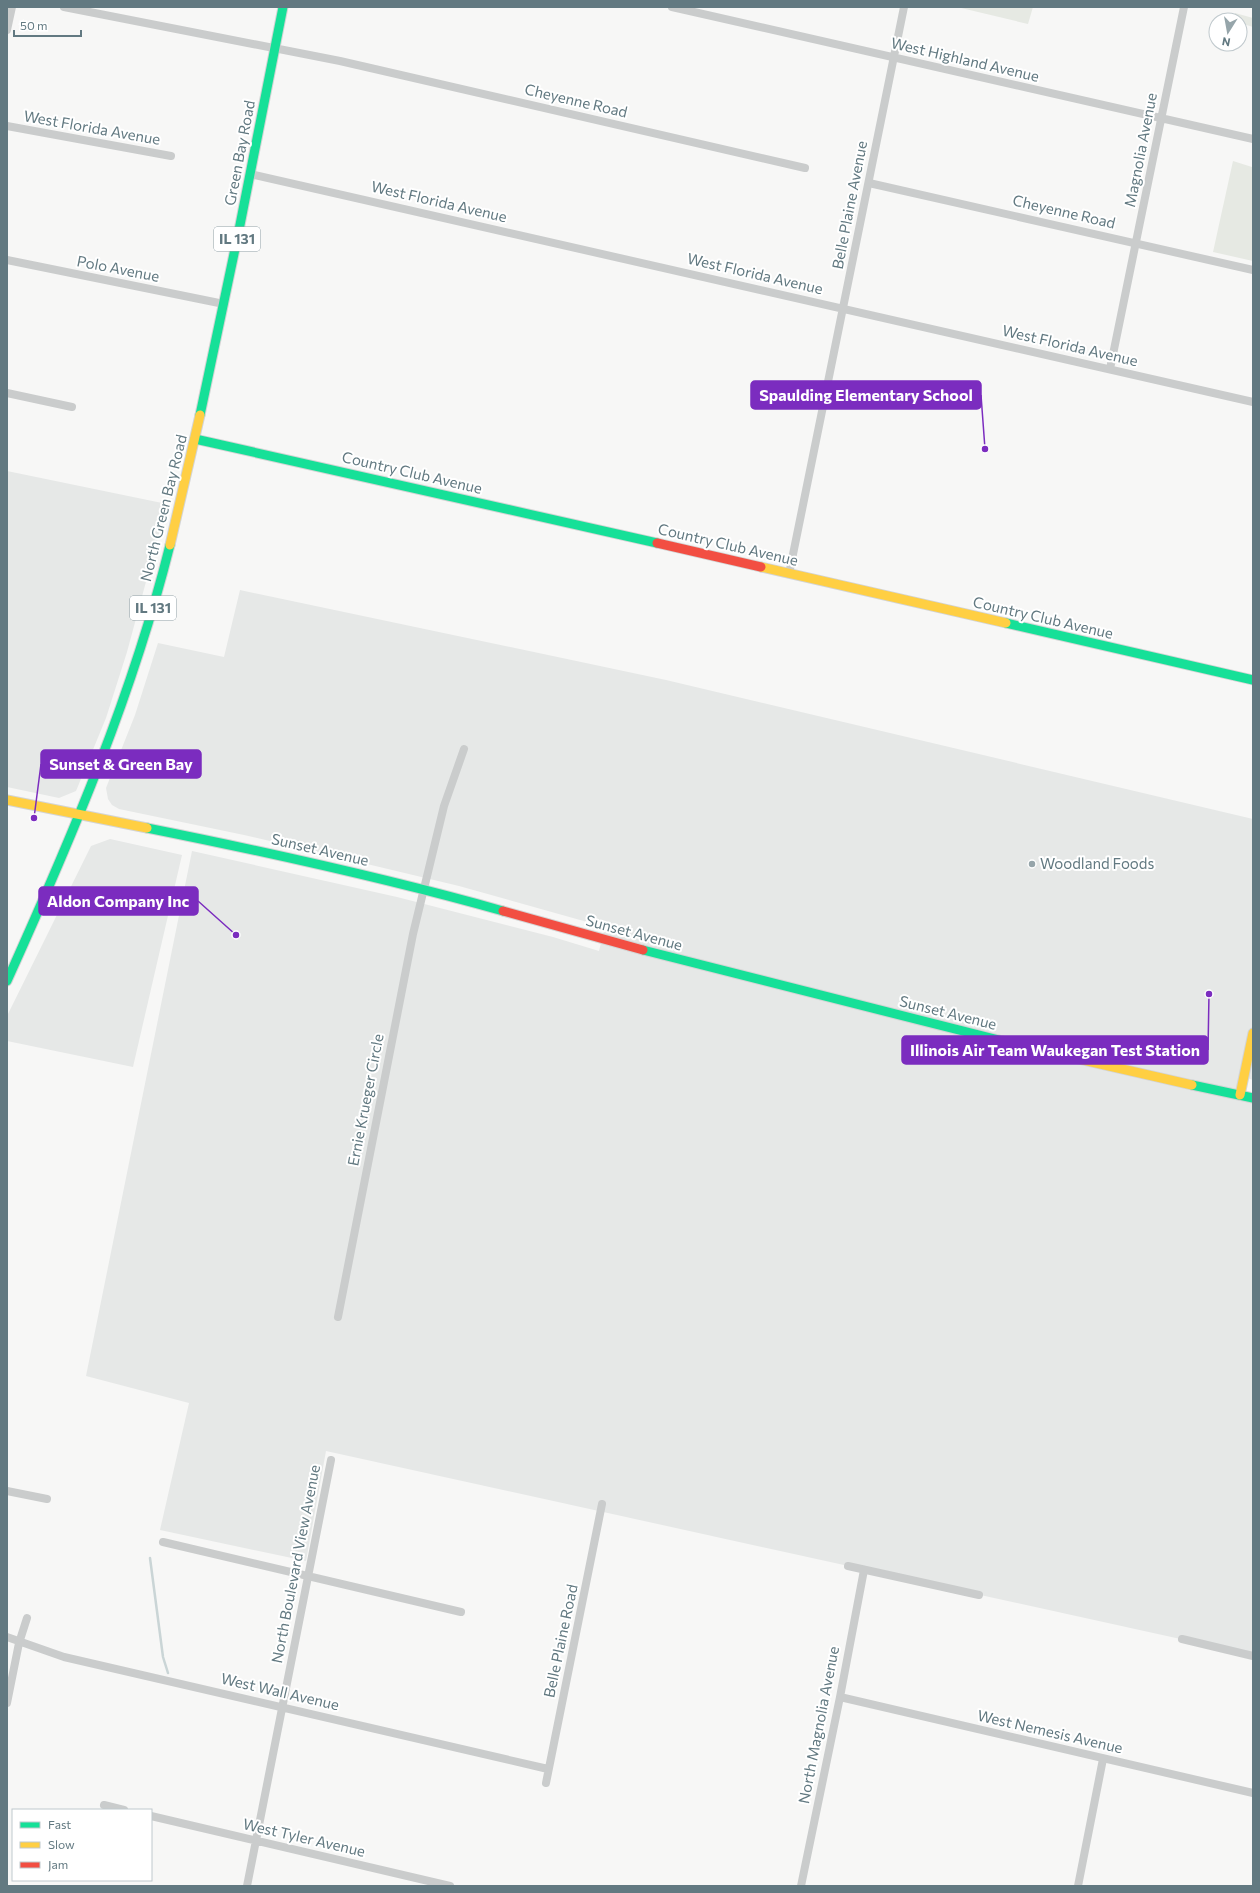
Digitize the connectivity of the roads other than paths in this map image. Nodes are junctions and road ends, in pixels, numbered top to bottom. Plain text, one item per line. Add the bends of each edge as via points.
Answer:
1 (12, 7) edge
2 (64, 7) edge
3 (283, 7) edge
4 (672, 7) edge
5 (904, 7) edge
6 (1184, 7) edge
7 (7, 30) edge
8 (275, 48) junction
9 (894, 58) junction
10 (1161, 118) junction
11 (7, 126) edge
12 (1253, 139) edge
13 (171, 156) dead end
14 (805, 168) dead end
15 (250, 174) junction
16 (869, 183) junction
17 (1136, 243) junction
18 (7, 260) edge
19 (1253, 270) edge
20 (224, 304) junction
21 (843, 308) junction
22 (1110, 369) junction
23 (7, 393) edge
24 (1253, 402) edge
25 (72, 407) dead end
26 (195, 439) junction
27 (789, 574) junction
28 (1253, 680) edge
29 (464, 749) dead end
30 (7, 800) edge
31 (81, 814) junction
32 (424, 889) junction
33 (7, 981) edge
34 (1253, 1033) edge
35 (1240, 1095) junction
36 (1253, 1098) edge
37 (338, 1317) dead end
38 (331, 1460) dead end
39 (7, 1491) edge
40 (47, 1499) dead end
41 (602, 1504) dead end
42 (163, 1542) dead end
43 (848, 1566) dead end
44 (864, 1570) junction
45 (307, 1576) junction
46 (979, 1595) dead end
47 (461, 1612) dead end
48 (27, 1618) dead end
49 (7, 1637) edge
50 (1182, 1639) dead end
51 (20, 1643) junction
52 (1253, 1656) edge
53 (840, 1697) junction
54 (7, 1703) edge
55 (282, 1706) junction
56 (1103, 1759) junction
57 (548, 1769) junction
58 (546, 1783) dead end
59 (1253, 1793) edge
60 (104, 1805) dead end
61 (120, 1809) edge
62 (152, 1816) edge
63 (255, 1841) junction
64 (247, 1886) edge
65 (450, 1886) edge
66 (801, 1886) edge
67 (1078, 1886) edge

1 - 7 street
2 - 8 street, Cheyenne Road
3 - 8 street, Green Bay Road / IL 131
4 - 9 street, West Highland Avenue
5 - 9 street, Belle Plaine Avenue
6 - 10 street, Magnolia Avenue
8 - 14 street, Cheyenne Road
8 - 15 street, Green Bay Road / IL 131
9 - 10 street, West Highland Avenue
9 - 16 street, Belle Plaine Avenue
10 - 12 street, West Highland Avenue
10 - 17 street, Magnolia Avenue
11 - 13 street, West Florida Avenue
15 - 20 street, Green Bay Road / IL 131
15 - 21 street, West Florida Avenue
16 - 17 street, Cheyenne Road
16 - 21 street, Belle Plaine Avenue
17 - 19 street, Cheyenne Road
17 - 22 street, Magnolia Avenue
18 - 20 street, Polo Avenue
20 - 26 street, North Green Bay Road / IL 131
21 - 22 street, West Florida Avenue
21 - 27 street, Belle Plaine Avenue
22 - 24 street, West Florida Avenue
23 - 25 street
26 - 27 street, Country Club Avenue
26 - 31 street, North Green Bay Road / IL 131 via 142,649 117,724
27 - 28 street, Country Club Avenue
29 - 32 street, Ernie Krueger Circle via 444,806
30 - 31 street, Sunset Avenue
31 - 32 street, Sunset Avenue via 272,853
31 - 33 street, North Green Bay Road / IL 131
32 - 35 street, Sunset Avenue via 668,958 1067,1057
32 - 37 street, Ernie Krueger Circle
34 - 35 street
35 - 36 street, Sunset Avenue
38 - 45 street, North Boulevard View Avenue
39 - 40 street
41 - 57 street, Belle Plaine Road
42 - 45 street
43 - 44 street
44 - 46 street
44 - 53 street, North Magnolia Avenue
45 - 47 street
45 - 55 street, North Boulevard View Avenue
48 - 51 street
49 - 51 street, West Wall Avenue
50 - 52 street
51 - 54 street
51 - 55 street, West Wall Avenue via 64,1657
53 - 56 street, West Nemesis Avenue
53 - 66 street, North Magnolia Avenue
55 - 57 street, West Wall Avenue
55 - 63 street, North Boulevard View Avenue
56 - 59 street, West Nemesis Avenue
56 - 67 street
57 - 58 street, Belle Plaine Road
60 - 61 street
62 - 63 street, West Tyler Avenue
63 - 64 street, North Boulevard View Avenue
63 - 65 street, West Tyler Avenue

